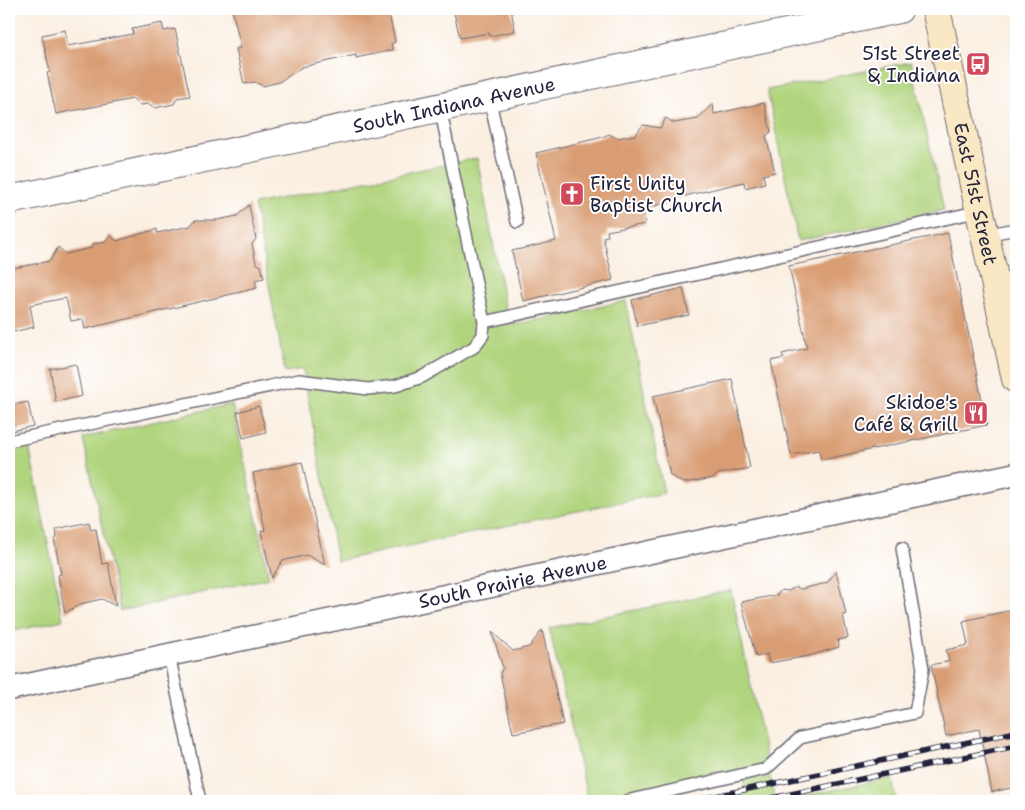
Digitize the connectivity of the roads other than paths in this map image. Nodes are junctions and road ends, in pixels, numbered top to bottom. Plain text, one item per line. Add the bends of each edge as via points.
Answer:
1 (899, 9) edge
2 (936, 9) edge
3 (826, 16) edge
4 (489, 97) junction
5 (440, 107) junction
6 (9, 200) edge
7 (517, 222) dead end
8 (983, 223) junction
9 (1016, 228) edge
10 (484, 322) junction
11 (1016, 379) edge
12 (9, 441) edge
13 (1016, 474) edge
14 (902, 548) dead end
15 (169, 655) junction
16 (9, 689) edge
17 (200, 801) edge
18 (626, 801) edge

1 - 3 street, South Indiana Avenue
2 - 8 main road, East 51st Street
3 - 4 street, South Indiana Avenue
4 - 5 street, South Indiana Avenue
4 - 7 lane
5 - 6 street, South Indiana Avenue
5 - 10 lane
8 - 9 lane
8 - 10 lane
8 - 11 main road, East 51st Street
10 - 12 lane via 483,335 474,347 422,377 395,386 368,389 299,380
13 - 15 street, South Prairie Avenue
14 - 18 lane via 923,669 915,713 800,738 766,769
15 - 16 street, South Prairie Avenue
15 - 17 lane

